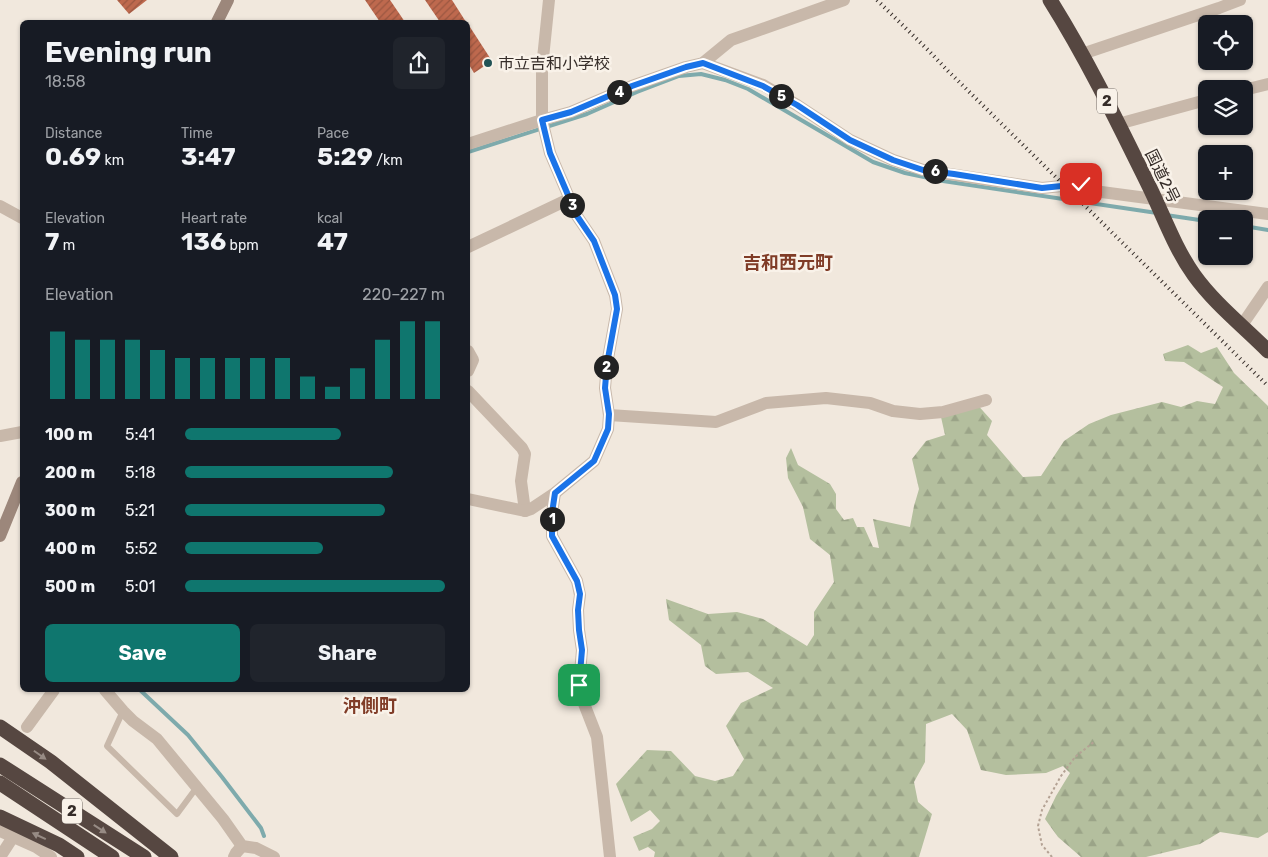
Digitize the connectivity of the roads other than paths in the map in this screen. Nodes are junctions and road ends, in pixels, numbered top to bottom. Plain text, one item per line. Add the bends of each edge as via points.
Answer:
1 (228, 0) edge
2 (549, 0) edge
3 (844, 0) edge
4 (1050, 0) edge
5 (1240, 0) edge
6 (818, 4) edge
7 (1218, 4) edge
8 (218, 20) edge
9 (1082, 54) junction
10 (703, 63) junction
11 (1268, 84) edge
12 (1253, 88) edge
13 (1198, 102) edge
14 (542, 120) junction
15 (1118, 124) junction
16 (470, 143) edge
17 (569, 199) junction
18 (1157, 202) junction
19 (0, 206) edge
20 (1268, 214) edge
21 (20, 217) edge
22 (470, 246) edge
23 (1268, 287) edge
24 (1242, 325) junction
25 (1268, 351) edge
26 (470, 355) edge
27 (470, 367) edge
28 (470, 393) edge
29 (986, 400) dead end
30 (609, 414) junction
31 (20, 432) edge
32 (0, 436) edge
33 (20, 487) edge
34 (555, 493) junction
35 (470, 499) edge
36 (524, 512) junction
37 (0, 536) edge
38 (53, 692) edge
39 (107, 692) edge
40 (123, 711) junction
41 (0, 727) edge
42 (27, 727) dead end
43 (0, 765) edge
44 (0, 783) edge
45 (197, 787) junction
46 (0, 817) edge
47 (0, 831) edge
48 (13, 836) junction
49 (242, 846) junction
50 (0, 857) edge
51 (51, 857) edge
52 (77, 857) edge
53 (112, 857) edge
54 (144, 857) edge
55 (171, 857) edge
56 (234, 857) edge
57 (274, 857) edge
58 (610, 857) edge

1 - 8 street
2 - 14 street via 542,68
3 - 6 street
4 - 9 highway, 国道2号 / 2
5 - 7 street
6 - 10 street via 731,40
7 - 9 street
9 - 15 highway, 国道2号 / 2
10 - 14 street
10 - 18 street via 763,86 850,140 923,170 1042,188 1081,184 1094,191
11 - 12 street
13 - 15 street
14 - 16 street
14 - 17 street via 550,153
15 - 18 highway, 国道2号 / 2
17 - 22 street
17 - 30 street via 594,241 615,295 617,309 605,388
18 - 20 street
18 - 24 highway, 国道2号 / 2 via 1182,256 1200,283
19 - 21 street
23 - 24 street
24 - 25 highway, 国道2号 / 2
26 - 27 street via 474,360
28 - 36 street via 525,454 521,481
29 - 30 street via 943,412 920,414 826,398 766,403 716,422
30 - 34 street via 608,429 594,461
31 - 32 street
33 - 37 street
34 - 36 street
34 - 58 street via 552,536 577,581 580,594 578,610 582,650 579,685 597,737
35 - 36 street
38 - 42 street
39 - 40 street
40 - 45 street via 157,739
40 - 45 lane via 108,746 178,814
41 -> 55 highway via 51,762
43 -> 54 highway, 2
44 - 53 highway, 2
45 - 49 street
52 -> 46 highway
47 - 48 street
48 - 50 street
48 - 51 street
49 - 56 street
49 - 57 street via 256,848

